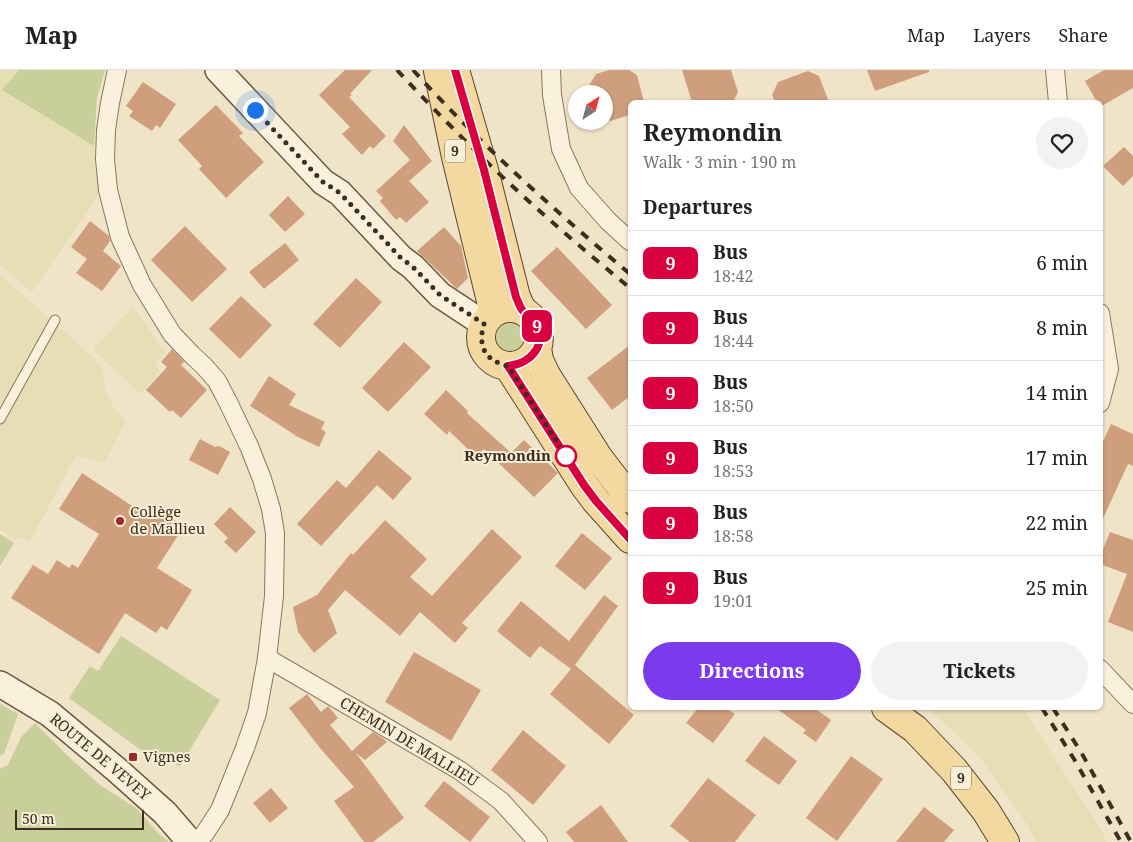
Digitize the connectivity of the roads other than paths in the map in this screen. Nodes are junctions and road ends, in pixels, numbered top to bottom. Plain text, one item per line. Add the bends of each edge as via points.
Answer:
1 (117, 70) edge
2 (218, 70) edge
3 (438, 70) edge
4 (455, 70) edge
5 (551, 70) edge
6 (1055, 70) edge
7 (1058, 100) edge
8 (628, 239) edge
9 (500, 315) junction
10 (55, 320) dead end
11 (1103, 329) edge
12 (537, 348) junction
13 (508, 366) junction
14 (1103, 392) edge
15 (0, 419) edge
16 (628, 496) edge
17 (628, 537) edge
18 (267, 658) junction
19 (1103, 673) edge
20 (0, 684) edge
21 (1133, 704) edge
22 (889, 710) edge
23 (190, 842) edge
24 (197, 842) edge
25 (538, 842) edge
26 (1006, 842) edge

1 - 18 street via 106,130 105,160 108,190 120,237 142,285 172,334 217,381 238,422 271,509 276,537
2 - 9 street via 323,182 340,193 440,295
3 - 9 main road, 9 via 491,301
4 - 9 main road, 9 via 516,297
5 - 8 street via 561,149 579,188
6 - 7 street
9 - 12 main road via 529,315 538,330
9 - 13 main road via 481,333 481,342 491,359
10 - 15 lane
11 - 14 street via 1109,369
12 - 13 main road via 525,362
12 - 16 main road via 538,360 546,375 598,457
13 - 17 main road via 584,485
18 - 24 street via 257,713 246,748 220,810
18 - 25 street, CHEMIN DE MALLIEU via 459,770 501,801
19 - 21 street
20 - 23 street, ROUTE DE VEVEY via 50,714 165,813
22 - 26 main road, 9 via 915,729 954,770

